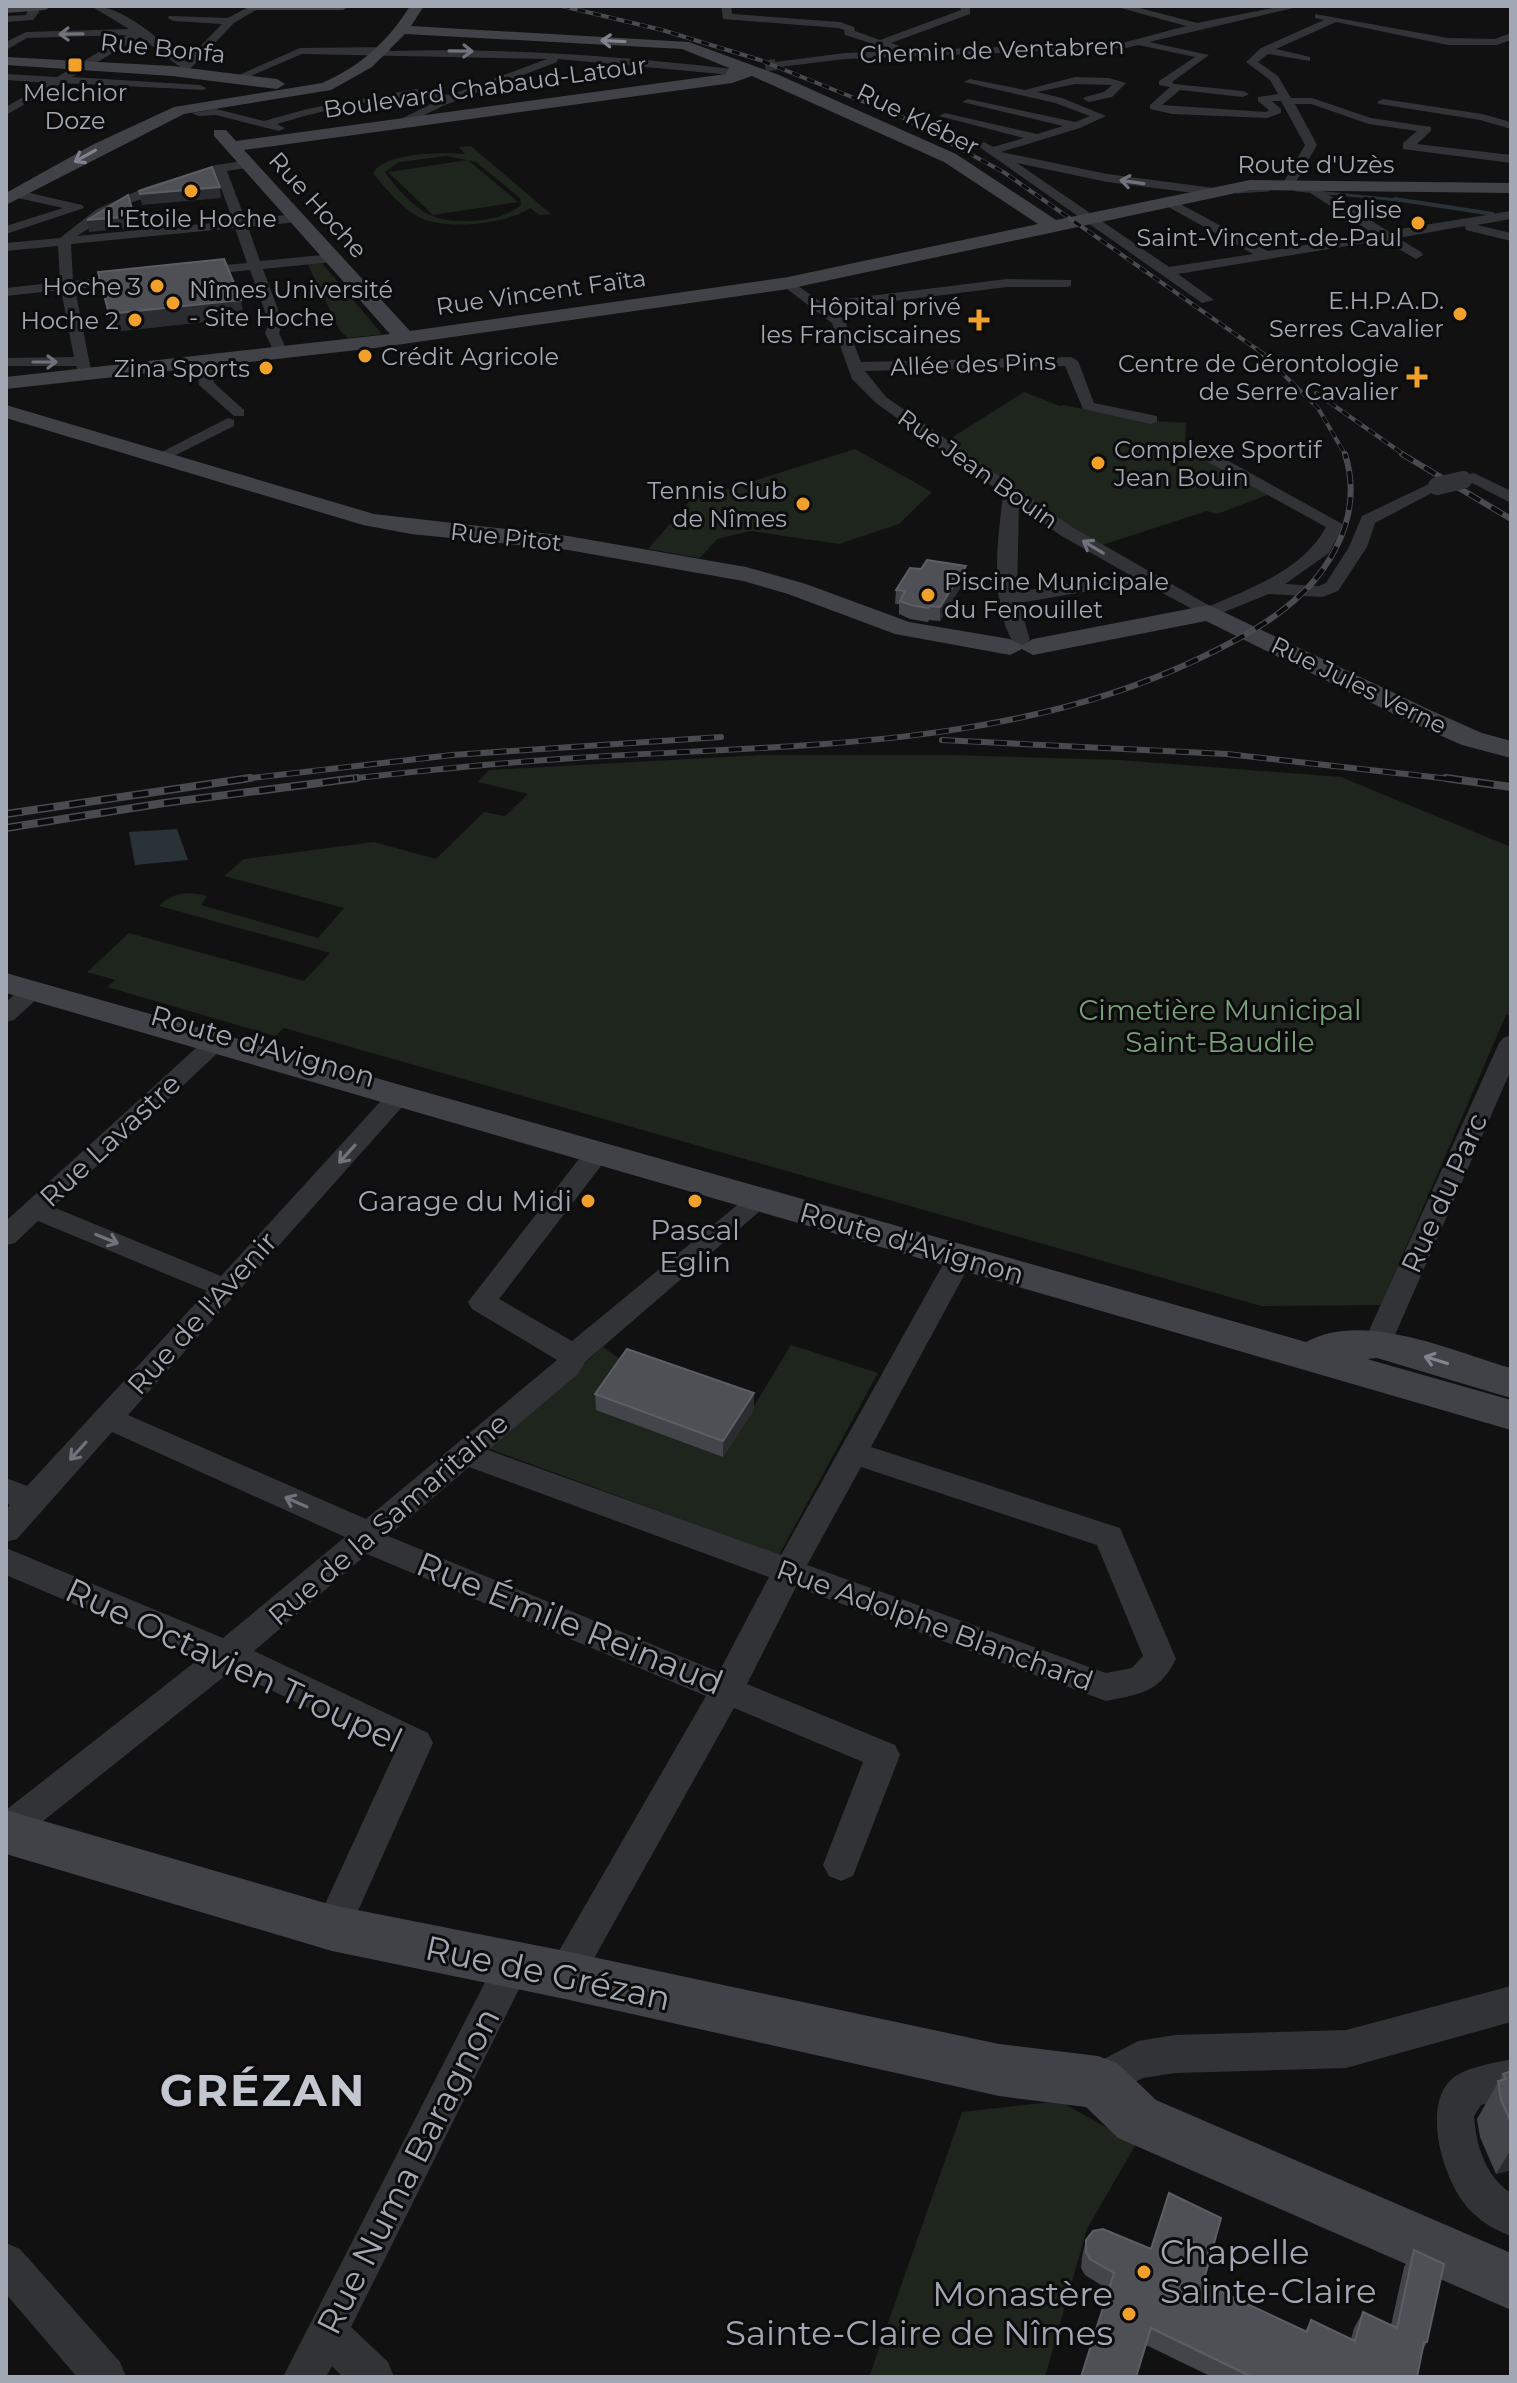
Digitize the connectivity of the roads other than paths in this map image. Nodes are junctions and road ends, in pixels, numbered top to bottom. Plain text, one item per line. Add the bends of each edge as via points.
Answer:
1 (45, 6) edge
2 (96, 6) edge
3 (249, 6) edge
4 (258, 6) edge
5 (343, 6) edge
6 (417, 6) edge
7 (726, 6) edge
8 (965, 6) edge
9 (1118, 6) edge
10 (1297, 6) edge
11 (33, 7) edge
12 (1278, 8) edge
13 (6, 9) edge
14 (173, 18) dead end
15 (6, 19) edge
16 (1335, 19) junction
17 (230, 21) junction
18 (1196, 26) junction
19 (403, 30) junction
20 (140, 32) junction
21 (1511, 36) edge
22 (883, 42) junction
23 (1138, 43) junction
24 (6, 47) edge
25 (1265, 50) junction
26 (385, 52) junction
27 (906, 53) junction
28 (559, 58) junction
29 (1306, 59) dead end
30 (6, 61) edge
31 (779, 64) tunnel mouth
32 (84, 65) junction
33 (183, 69) junction
34 (747, 70) junction
35 (6, 77) edge
36 (235, 79) junction
37 (57, 81) junction
38 (201, 82) junction
39 (970, 82) dead end
40 (392, 86) dead end
41 (1178, 86) junction
42 (314, 89) junction
43 (416, 92) junction
44 (1027, 93) junction
45 (1243, 94) dead end
46 (451, 99) junction
47 (1089, 99) dead end
48 (1286, 99) junction
49 (968, 102) dead end
50 (1383, 102) dead end
51 (192, 110) junction
52 (6, 112) edge
53 (945, 116) dead end
54 (401, 123) junction
55 (265, 124) junction
56 (1076, 126) junction
57 (1511, 126) edge
58 (305, 136) junction
59 (1037, 138) junction
60 (234, 146) junction
61 (993, 151) junction
62 (1511, 159) edge
63 (249, 164) junction
64 (220, 168) junction
65 (1288, 185) junction
66 (1308, 186) junction
67 (1511, 188) edge
68 (1210, 191) junction
69 (11, 197) edge
70 (1167, 201) junction
71 (1468, 208) dead end
72 (75, 209) junction
73 (1511, 214) edge
74 (99, 215) junction
75 (297, 218) junction
76 (1083, 220) junction
77 (243, 223) junction
78 (1460, 224) junction
79 (1053, 226) junction
80 (6, 230) edge
81 (1385, 236) junction
82 (1511, 237) edge
83 (64, 241) junction
84 (6, 247) edge
85 (1416, 255) dead end
86 (1267, 256) junction
87 (333, 258) junction
88 (256, 266) junction
89 (1165, 272) junction
90 (177, 274) edge
91 (147, 277) edge
92 (788, 283) junction
93 (1066, 283) dead end
94 (67, 285) junction
95 (6, 292) edge
96 (1207, 300) dead end
97 (820, 306) junction
98 (404, 337) junction
99 (281, 353) junction
100 (203, 361) junction
101 (6, 362) edge
102 (858, 367) junction
103 (84, 368) junction
104 (6, 383) edge
105 (6, 411) edge
106 (1151, 419) dead end
107 (160, 457) junction
108 (1212, 458) dead end
109 (1012, 492) junction
110 (1511, 498) edge
111 (1141, 577) junction
112 (1267, 588) junction
113 (1010, 599) junction
114 (1209, 613) junction
115 (1021, 645) junction
116 (1511, 750) edge
117 (6, 970) edge
118 (19, 987) edge
119 (6, 1015) edge
120 (215, 1043) junction
121 (1511, 1043) edge
122 (399, 1097) junction
123 (517, 1129) junction
124 (598, 1152) junction
125 (761, 1199) junction
126 (35, 1210) junction
127 (6, 1236) edge
128 (961, 1257) junction
129 (225, 1288) junction
130 (1377, 1344) junction
131 (574, 1355) junction
132 (1308, 1358) junction
133 (1511, 1383) edge
134 (1511, 1415) edge
135 (108, 1418) junction
136 (464, 1453) junction
137 (854, 1453) junction
138 (19, 1496) edge
139 (6, 1530) edge
140 (368, 1534) junction
141 (6, 1561) edge
142 (788, 1571) junction
143 (229, 1655) junction
144 (728, 1688) junction
145 (6, 1831) edge
146 (841, 1865) dead end
147 (332, 1928) junction
148 (513, 1965) junction
149 (565, 1975) junction
150 (1511, 2004) edge
151 (1511, 2078) edge
152 (1098, 2082) junction
153 (1511, 2216) edge
154 (6, 2263) edge
155 (1511, 2282) edge
156 (327, 2332) junction
157 (105, 2377) edge
158 (304, 2377) edge
159 (373, 2377) edge

1 - 11 street
2 - 20 street
3 - 4 street
4 - 5 street
4 - 17 street
6 - 19 street
7 - 22 street via 727,17 840,25 849,33
8 - 22 street via 966,12
9 - 18 street
10 - 12 street, Chemin de Ventabren
11 - 13 street
11 - 15 street via 29,18
12 - 16 street
12 - 18 street, Chemin de Ventabren
14 - 17 street
16 - 21 street via 1422,39 1498,43
16 - 25 street
17 - 33 street
18 - 23 street, Chemin de Ventabren
19 - 26 street
34 -> 19 street, Rue Kléber via 684,45
20 -> 24 street via 26,35
20 - 32 street
20 - 33 street
22 - 27 street
23 - 27 street, Chemin de Ventabren
23 - 41 street via 1204,55 1163,83
25 - 29 street
25 - 48 street via 1251,62 1274,78
26 -> 28 street
26 - 36 street via 300,51
26 - 42 street via 337,82
27 - 31 street, Chemin de Ventabren
28 - 34 street
28 - 46 street
30 - 32 street, Rue Bonfa
32 - 33 street, Rue Bonfa
32 - 37 street
33 - 38 street, Rue Bonfa
34 - 54 street, Boulevard Chabaud-Latour
34 - 79 street, Rue Kléber via 935,150
35 - 37 street
36 - 38 street, Rue Bonfa
36 - 42 street, Rue Bonfa
37 - 38 street
37 - 52 street
38 - 51 street
39 - 44 street
40 - 43 street
41 - 45 street
41 - 48 street via 1154,107 1267,115 1277,111 1262,99
42 - 51 street
43 - 46 street
43 - 55 street
44 - 47 street via 1049,83 1092,78 1120,83 1108,95
44 - 56 street via 1100,116
46 - 54 street
48 - 62 street via 1312,101 1369,121 1427,129 1407,146
48 - 65 street via 1311,145
49 - 56 street
50 - 57 street
51 - 55 street
51 - 60 street, Rue Hoche
51 -> 69 street via 98,149
53 - 59 street
54 - 58 street, Boulevard Chabaud-Latour
55 - 58 street
56 - 59 street
58 - 60 street, Boulevard Chabaud-Latour
59 - 61 street
60 - 63 street, Rue Hoche
68 -> 61 street via 1107,178
61 - 76 street
63 - 64 street
63 - 75 street, Rue Hoche
64 - 74 street
64 - 77 street
65 - 66 street, Route d'Uzès
65 - 68 street, Route d'Uzès
66 - 67 street, Route d'Uzès
66 - 81 street
68 - 70 street, Route d'Uzès
69 - 72 street
70 - 76 street, Route d'Uzès
70 - 86 street
71 - 73 street
72 - 74 street
72 - 80 street
73 - 78 street
74 - 83 street
75 - 77 street
75 - 87 street, Rue Hoche
76 - 79 street, Rue Vincent Faïta
76 - 89 street
77 - 83 street
77 - 88 street
78 - 81 street
78 - 82 street
79 - 92 street, Rue Vincent Faïta
81 - 85 street
81 - 86 street
83 - 84 street
83 - 94 street
86 - 89 street
87 - 88 street
87 - 98 street, Rue Hoche
88 - 90 street
88 - 99 street
89 - 96 street
91 - 94 street
92 - 97 street, Rue Jean Bouin
92 - 98 street, Rue Vincent Faïta
93 - 97 street via 1007,283
94 - 95 street
94 - 103 street
97 - 102 street, Rue Jean Bouin via 838,321
98 - 99 street, Rue Vincent Faïta
99 - 100 street, Rue Vincent Faïta
100 - 103 street, Rue Vincent Faïta
100 - 107 street via 207,385 234,418
101 -> 103 street
102 - 106 street, Allée des Pins via 1071,361 1088,406
102 - 109 street, Rue Jean Bouin via 860,379 881,400
103 - 104 street, Rue Vincent Faïta
105 - 107 street, Rue Pitot
107 - 115 street, Rue Pitot via 371,520 568,543 746,574 904,629
108 - 112 street via 1335,525 1323,549
111 -> 109 street, Rue Jean Bouin
109 - 113 street via 1007,541
110 - 112 street, bridge via 1474,478 1437,486 1368,520 1332,587 1322,592
111 - 113 street
111 - 114 street, Rue Jean Bouin
112 - 114 street
113 - 115 street
114 - 115 street, Rue Pitot
114 - 116 street, Rue Jules Verne via 1420,716
117 - 123 street, Route d'Avignon via 473,1107
118 - 119 street
118 - 120 street, Route d'Avignon
120 - 122 street, Route d'Avignon
120 - 126 street, Rue Lavastre
121 - 130 street, Rue du Parc
122 - 123 street, Route d'Avignon
122 -> 129 street, Rue de l'Avenir
123 - 124 street, Route d'Avignon
124 - 125 street, Route d'Avignon
124 - 131 street via 482,1302
125 - 128 street, Route d'Avignon
125 - 131 street, Rue de la Samaritaine
126 - 127 street, Rue Lavastre
126 -> 129 street
128 - 132 street, Route d'Avignon
128 - 137 street
129 - 135 street, Rue de l'Avenir
130 - 132 street via 1330,1346
133 -> 130 street
131 - 136 street, Rue de la Samaritaine via 568,1367
132 - 134 street, Route d'Avignon
135 -> 138 street, Rue de l'Avenir
140 -> 135 street, Rue Émile Reinaud
136 - 140 street, Rue de la Samaritaine
136 - 142 street, Rue Adolphe Blanchard
137 - 142 street
137 - 142 street, Rue Adolphe Blanchard via 1109,1537 1160,1659 1142,1680 1106,1687
138 - 139 street, Rue de l'Avenir
140 - 143 street, Rue de la Samaritaine
140 - 144 street, Rue Émile Reinaud via 376,1544
141 - 143 street, Rue Octavien Troupel
142 - 144 street
143 - 145 street, Rue de la Samaritaine
143 - 147 street, Rue Octavien Troupel via 416,1743
144 - 146 street, Rue Émile Reinaud via 883,1755
144 - 149 street
145 - 147 street, Rue de Grézan
147 - 148 street, Rue de Grézan
148 - 149 street, Rue de Grézan
148 - 156 street, Rue Numa Baragnon
149 - 152 street, Rue de Grézan via 999,2070
150 - 152 street via 1346,2049 1175,2054 1138,2060
151 - 153 street via 1464,2093 1453,2124 1472,2179 1485,2198
152 - 155 street via 1137,2119
154 - 157 street
156 - 158 street, Rue Numa Baragnon
156 - 159 street

